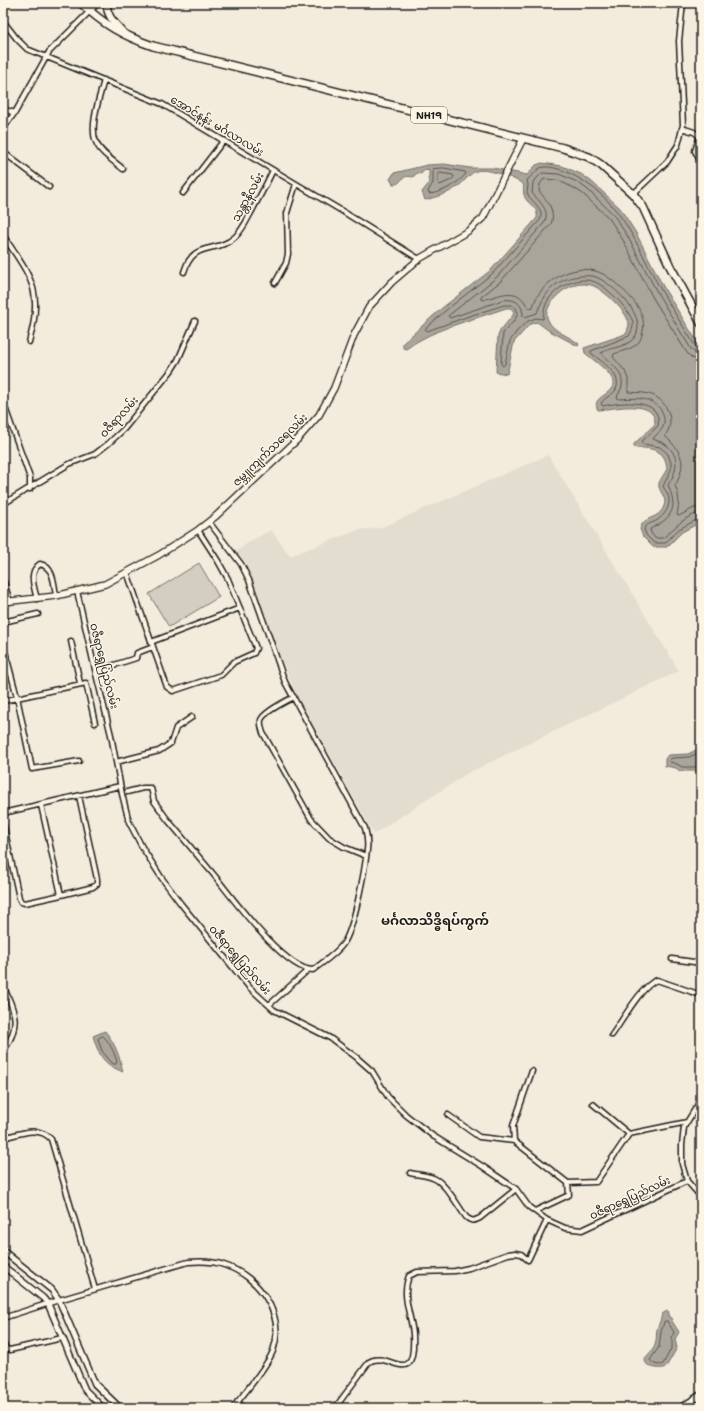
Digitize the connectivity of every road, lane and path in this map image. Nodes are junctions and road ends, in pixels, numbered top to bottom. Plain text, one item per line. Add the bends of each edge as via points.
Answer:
1 (81, 3) edge
2 (98, 3) edge
3 (107, 3) edge
4 (683, 3) edge
5 (90, 11) junction
6 (3, 21) edge
7 (127, 36) junction
8 (46, 57) junction
9 (104, 80) junction
10 (3, 109) edge
11 (15, 113) junction
12 (682, 128) junction
13 (3, 129) edge
14 (701, 136) edge
15 (523, 138) junction
16 (224, 140) junction
17 (3, 152) edge
18 (701, 162) edge
19 (122, 169) dead end
20 (273, 170) junction
21 (296, 184) junction
22 (49, 187) dead end
23 (183, 193) dead end
24 (633, 194) junction
25 (3, 235) edge
26 (420, 259) junction
27 (184, 272) dead end
28 (275, 283) dead end
29 (195, 321) dead end
30 (701, 323) edge
31 (29, 342) dead end
32 (3, 402) edge
33 (30, 489) junction
34 (3, 504) edge
35 (209, 522) junction
36 (198, 530) junction
37 (127, 572) junction
38 (3, 579) edge
39 (77, 591) junction
40 (56, 596) junction
41 (37, 599) junction
42 (3, 602) edge
43 (10, 602) junction
44 (240, 608) junction
45 (38, 614) dead end
46 (3, 622) edge
47 (71, 641) dead end
48 (151, 642) junction
49 (3, 644) edge
50 (152, 647) junction
51 (111, 666) dead end
52 (80, 683) junction
53 (17, 697) junction
54 (294, 697) junction
55 (3, 700) edge
56 (192, 717) dead end
57 (95, 723) dead end
58 (79, 761) dead end
59 (116, 762) junction
60 (120, 786) junction
61 (127, 792) dead end
62 (79, 796) junction
63 (41, 805) junction
64 (3, 813) edge
65 (3, 822) edge
66 (366, 856) junction
67 (61, 895) junction
68 (672, 959) dead end
69 (701, 963) edge
70 (308, 970) junction
71 (3, 986) edge
72 (701, 995) edge
73 (269, 1005) junction
74 (612, 1035) dead end
75 (3, 1052) edge
76 (532, 1070) dead end
77 (701, 1098) edge
78 (593, 1104) dead end
79 (448, 1115) dead end
80 (687, 1122) junction
81 (629, 1134) junction
82 (3, 1138) edge
83 (514, 1141) junction
84 (410, 1173) dead end
85 (687, 1181) junction
86 (568, 1184) junction
87 (516, 1189) junction
88 (701, 1197) edge
89 (534, 1211) junction
90 (547, 1220) junction
91 (3, 1252) edge
92 (3, 1266) edge
93 (95, 1289) junction
94 (59, 1300) junction
95 (48, 1304) junction
96 (3, 1318) edge
97 (62, 1338) junction
98 (3, 1344) edge
99 (701, 1395) edge
100 (237, 1402) junction
101 (103, 1408) edge
102 (120, 1408) edge
103 (233, 1408) edge
104 (245, 1408) edge
105 (335, 1408) edge
106 (681, 1408) edge

1 - 5 highway, NH19
2 - 5 street
3 - 7 main road via 108,14
4 - 12 street via 679,41
5 - 7 highway, NH19
5 - 8 street
6 - 8 street, အောင်နန်း မင်္ဂလာလမ်း via 16,40 27,49
7 - 15 highway, NH19 via 153,46
8 - 9 street, အောင်နန်း မင်္ဂလာလမ်း
8 - 11 street
9 - 16 street, အောင်နန်း မင်္ဂလာလမ်း via 162,104
9 - 19 street via 96,112 96,142
10 - 11 street
11 - 13 street
12 - 14 street
12 - 24 street via 678,145 667,162
14 - 18 street via 695,151
15 - 24 highway, NH19 via 589,157
15 - 26 main road, ဇမ္ဘူကျက်သရေလမ်း via 484,218 468,231
16 - 20 street, အောင်နန်း မင်္ဂလာလမ်း
16 - 23 street
17 - 22 street
20 - 21 street, အောင်နန်း မင်္ဂလာလမ်း
20 - 27 street, သန္တာနီလမ်း via 245,223 234,238 194,254
21 - 26 street, အောင်နန်း မင်္ဂလာလမ်း
21 - 28 street via 287,213 288,254
24 - 30 highway, NH19 via 643,207 670,266
25 - 31 street via 33,286 36,312
26 - 35 main road, ဇမ္ဘူကျက်သရေလမ်း via 392,282 369,308 354,335 334,388 320,415 297,440
29 - 33 street, ဝဇီရာလမ်း via 171,371 124,429 95,454 69,464
32 - 33 street via 30,478
33 - 34 street, ဝဇီရာလမ်း
35 - 36 main road, ဇမ္ဘူကျက်သရေလမ်း
35 - 54 street via 241,564 285,682
36 - 37 main road, ဇမ္ဘူကျက်သရေလမ်း
36 - 44 street via 218,560
37 - 39 main road, ဇမ္ဘူကျက်သရေလမ်း via 104,584
37 - 48 street
38 - 43 street
39 - 40 main road, ဇမ္ဘူကျက်သရေလမ်း
39 - 59 street, ဝဇီရာရွှေပြည်လမ်း
40 - 41 main road, ဇမ္ဘူကျက်သရေလမ်း
40 - 41 street via 50,569 40,564 35,567 32,575
41 - 43 main road, ဇမ္ဘူကျက်သရေလမ်း
42 - 43 main road, ဇမ္ဘူကျက်သရေလမ်း
44 - 48 street
44 - 50 street via 256,648 254,653 234,662 221,675 173,691 167,687
45 - 46 street
47 - 52 street
48 - 50 street
49 - 53 street
50 - 51 street via 137,653 136,658
52 - 53 street
52 - 57 street via 86,683
53 - 55 street
53 - 58 street via 32,769
54 - 66 street via 365,828
54 - 66 street via 282,702 263,717 261,726 264,733 311,819 329,838
56 - 59 street via 176,728 171,742 159,751
59 - 60 street, ဝဇီရာရွှေပြည်လမ်း
60 - 62 street
60 - 73 street, ဝဇီရာရွှေပြည်လမ်း via 129,822 161,877 249,987
61 - 70 street via 151,788 154,802 162,813 264,936 295,963
62 - 63 street
62 - 67 street via 98,879 93,887
63 - 64 street
63 - 67 street
65 - 67 street via 21,902
66 - 70 street via 355,912 344,944 313,970
68 - 69 street
70 - 73 street
71 - 75 street via 14,1011 15,1024 12,1038
72 - 74 street via 657,980 652,982 644,989
73 - 87 street, ဝဇီရာရွှေပြည်လမ်း via 274,1010 330,1038 356,1057 372,1071 388,1097 406,1115 433,1136
76 - 83 street via 513,1126
77 - 80 street
78 - 81 street
79 - 83 street via 479,1137
80 - 81 street
80 - 85 street via 684,1127 682,1164
81 - 86 street via 596,1182
82 - 93 street via 29,1131 43,1132 51,1139
83 - 86 street
84 - 87 street via 437,1180 447,1189 466,1217 474,1221
85 - 88 street, ဝဇီရာရွှေပြည်လမ်း
85 - 90 street, ဝဇီရာရွှေပြည်လမ်း via 582,1230 565,1228
86 - 89 street via 568,1195
87 - 89 street, ဝဇီရာရွှေပြည်လမ်း
89 - 90 street, ဝဇီရာရွှေပြည်လမ်း
90 - 105 street via 528,1260 515,1253 469,1268 417,1272 409,1276 405,1291 413,1345 410,1361 400,1366 379,1359 369,1362
91 - 94 street via 52,1290
92 - 95 street
93 - 94 street
93 - 100 street via 198,1261 224,1265 252,1282 265,1295 272,1308 276,1337 268,1360
94 - 95 street
94 - 102 street via 95,1384
95 - 96 street
95 - 97 street
97 - 98 street via 10,1350
97 - 101 street via 85,1390
99 - 106 main road
100 - 103 street
100 - 104 street

